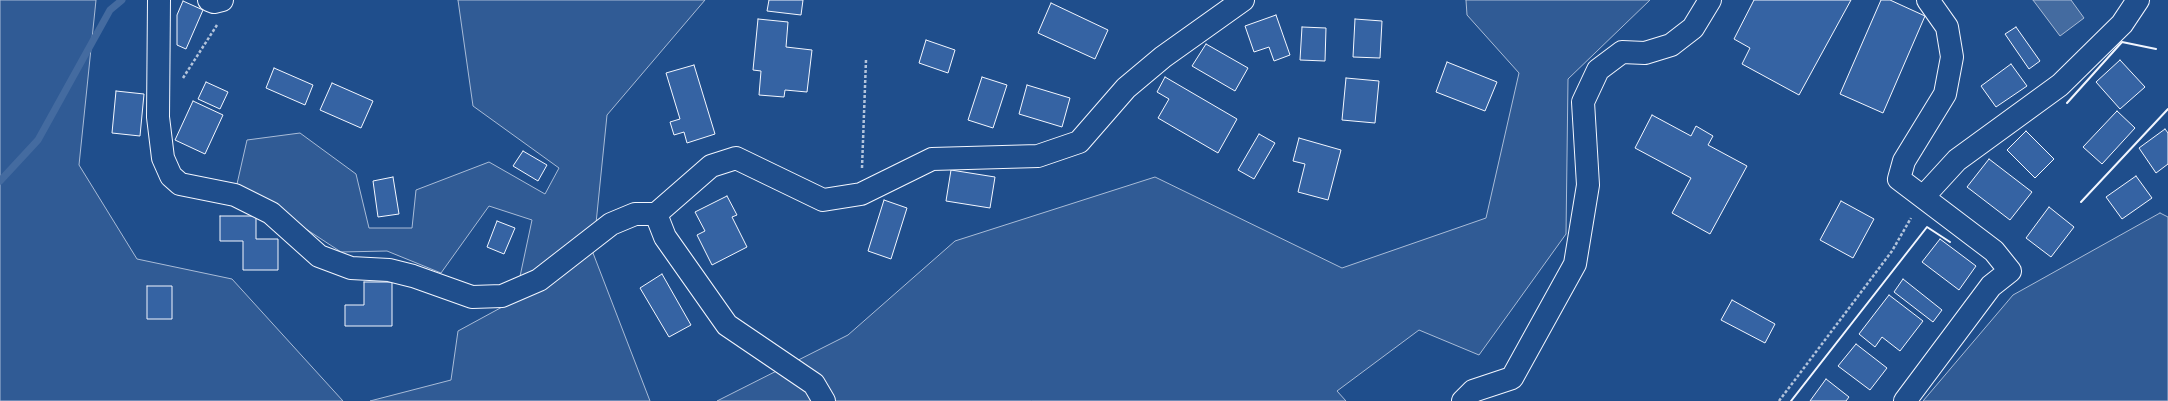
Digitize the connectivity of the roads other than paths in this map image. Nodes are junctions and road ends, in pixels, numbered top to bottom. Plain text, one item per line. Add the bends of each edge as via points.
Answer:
1 (159, 0) edge
2 (209, 0) edge
3 (222, 0) edge
4 (1243, 0) edge
5 (1710, 0) edge
6 (1928, 0) edge
7 (2138, 0) edge
8 (1924, 196) junction
9 (656, 214) junction
10 (824, 401) edge
11 (1463, 401) edge
12 (1905, 401) edge

1 - 9 street via 158,117 163,158 171,176 180,184 235,195 271,213 319,256 351,268 389,270 413,276 472,297 502,296 539,280 611,224 635,214
2 - 3 street
4 - 9 street via 1163,57 1126,88 1079,142 1038,156 932,159 861,194 823,200 736,158 711,166
5 - 11 street via 1693,28 1671,45 1645,53 1622,52 1598,70 1583,102 1588,185 1575,264 1512,378 1473,391
6 - 8 street via 1947,27 1952,57 1946,94 1904,161 1899,179
7 - 8 street via 2122,24 2060,85 1957,160
8 - 12 street via 1994,251 2010,271 1991,286
9 - 10 street via 665,237 726,325 814,384

